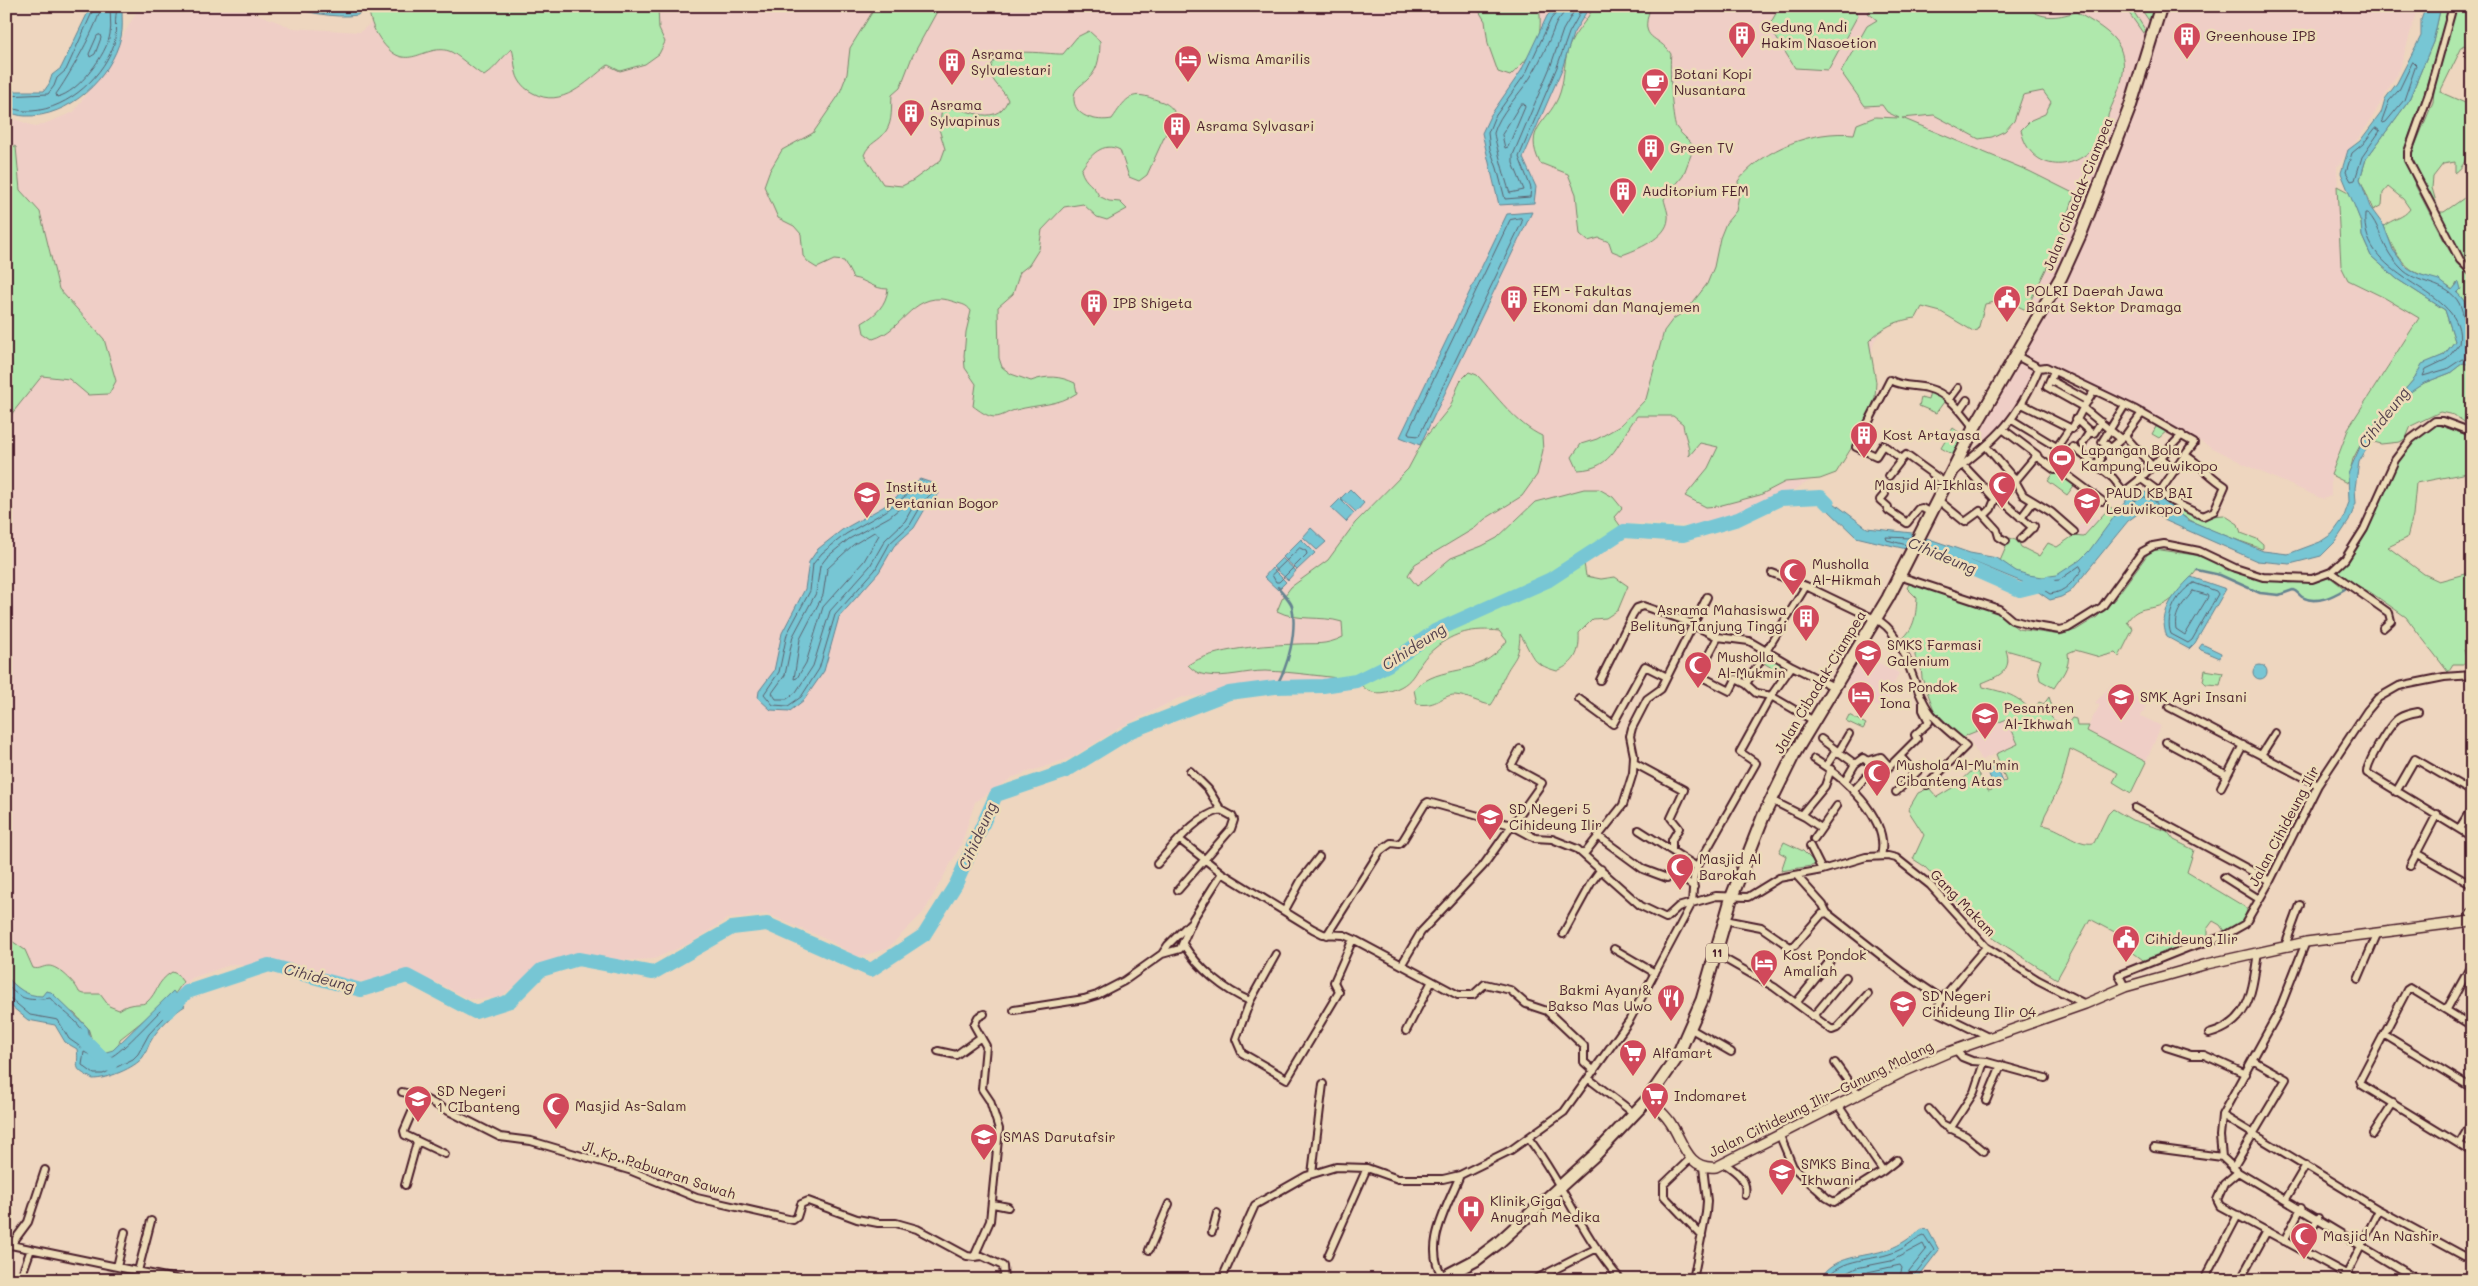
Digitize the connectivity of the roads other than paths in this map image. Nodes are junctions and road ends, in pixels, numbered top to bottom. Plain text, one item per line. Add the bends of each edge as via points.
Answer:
1 (2162, 6) edge
2 (2453, 6) edge
3 (2472, 272) edge
4 (2017, 356) junction
5 (2040, 368) junction
6 (2054, 371) junction
7 (2050, 380) junction
8 (1958, 388) dead end
9 (2094, 390) junction
10 (1949, 400) junction
11 (1967, 400) dead end
12 (2088, 401) junction
13 (2022, 404) junction
14 (2125, 405) junction
15 (2083, 408) junction
16 (1960, 410) junction
17 (2142, 413) junction
18 (2012, 420) junction
19 (2076, 420) junction
20 (2101, 422) junction
21 (1974, 428) junction
22 (2070, 428) junction
23 (2004, 430) junction
24 (2110, 430) junction
25 (2090, 432) junction
26 (2472, 432) edge
27 (2182, 435) junction
28 (2123, 438) junction
29 (2082, 444) dead end
30 (2107, 445) junction
31 (1986, 446) junction
32 (2057, 447) junction
33 (2068, 454) junction
34 (2037, 455) dead end
35 (2185, 455) junction
36 (1902, 459) junction
37 (2163, 459) dead end
38 (2096, 464) junction
39 (1963, 465) junction
40 (2152, 466) junction
41 (2058, 467) junction
42 (2175, 471) junction
43 (1889, 476) dead end
44 (2140, 478) junction
45 (1947, 480) junction
46 (2015, 482) junction
47 (2159, 493) junction
48 (1885, 494) dead end
49 (1937, 499) junction
50 (1998, 499) junction
51 (2102, 501) dead end
52 (2033, 502) junction
53 (1985, 515) junction
54 (1929, 517) junction
55 (2022, 518) junction
56 (2074, 532) dead end
57 (2021, 539) dead end
58 (2006, 541) dead end
59 (2331, 572) junction
60 (1772, 573) dead end
61 (1899, 576) junction
62 (1806, 586) junction
63 (1707, 597) dead end
64 (1874, 620) junction
65 (1693, 624) junction
66 (2383, 628) dead end
67 (1718, 637) junction
68 (1766, 652) junction
69 (1792, 666) junction
70 (2472, 675) edge
71 (1667, 677) junction
72 (1600, 680) dead end
73 (1746, 684) junction
74 (1834, 687) junction
75 (1770, 696) junction
76 (1579, 699) dead end
77 (1924, 700) junction
78 (2169, 707) dead end
79 (2418, 712) dead end
80 (1814, 720) junction
81 (2275, 733) dead end
82 (1849, 734) dead end
83 (1821, 739) dead end
84 (2166, 742) dead end
85 (2243, 745) junction
86 (1520, 749) dead end
87 (1837, 752) junction
88 (2260, 755) junction
89 (1900, 756) junction
90 (1814, 759) dead end
91 (1634, 763) junction
92 (1855, 764) junction
93 (1889, 766) junction
94 (1922, 767) dead end
95 (1829, 768) junction
96 (1190, 771) dead end
97 (1915, 773) junction
98 (2227, 775) junction
99 (1845, 780) junction
100 (1927, 784) dead end
101 (2318, 785) junction
102 (2221, 786) dead end
103 (1853, 791) junction
104 (1896, 792) dead end
105 (2396, 792) junction
106 (2472, 792) edge
107 (1771, 800) junction
108 (1837, 806) dead end
109 (2135, 808) dead end
110 (2472, 808) edge
111 (1221, 810) junction
112 (2437, 814) junction
113 (1801, 815) junction
114 (1511, 825) junction
115 (1821, 828) junction
116 (2459, 829) junction
117 (1639, 830) dead end
118 (1598, 836) junction
119 (2472, 837) edge
120 (1814, 839) dead end
121 (1180, 840) junction
122 (1810, 846) dead end
123 (1672, 851) junction
124 (2416, 852) junction
125 (1585, 853) junction
126 (1881, 856) junction
127 (1319, 857) dead end
128 (1205, 859) junction
129 (1157, 864) dead end
130 (2410, 866) dead end
131 (1696, 867) junction
132 (1821, 868) junction
133 (1601, 870) junction
134 (1222, 873) junction
135 (1797, 876) junction
136 (2224, 877) dead end
137 (2270, 881) junction
138 (2472, 884) edge
139 (1694, 888) junction
140 (1178, 890) dead end
141 (1732, 896) junction
142 (2260, 899) junction
143 (1692, 903) junction
144 (2300, 905) dead end
145 (1285, 910) junction
146 (1827, 913) junction
147 (2471, 915) edge
148 (1193, 919) junction
149 (1726, 920) junction
150 (2378, 932) junction
151 (1563, 934) dead end
152 (1327, 935) junction
153 (1353, 939) junction
154 (2306, 942) junction
155 (1184, 944) junction
156 (2285, 946) junction
157 (1986, 947) junction
158 (1614, 950) dead end
159 (2258, 952) junction
160 (1162, 954) junction
161 (1276, 954) dead end
162 (1716, 954) junction
163 (1830, 961) dead end
164 (1402, 964) junction
165 (2472, 964) edge
166 (1655, 973) junction
167 (1846, 977) dead end
168 (2358, 979) dead end
169 (1432, 981) junction
170 (2125, 987) junction
171 (1868, 994) dead end
172 (1942, 999) junction
173 (1250, 1001) junction
174 (1796, 1003) junction
175 (2085, 1004) junction
176 (2447, 1009) junction
177 (1014, 1010) dead end
178 (984, 1014) dead end
179 (1813, 1017) junction
180 (2472, 1026) edge
181 (1691, 1029) junction
182 (1406, 1031) dead end
183 (2209, 1034) dead end
184 (2385, 1035) junction
185 (981, 1037) junction
186 (1990, 1038) junction
187 (2166, 1047) dead end
188 (1956, 1050) junction
189 (938, 1051) dead end
190 (1731, 1052) dead end
191 (2254, 1060) junction
192 (1984, 1062) junction
193 (1835, 1063) dead end
194 (2001, 1066) junction
195 (1594, 1072) junction
196 (2246, 1074) junction
197 (2045, 1078) dead end
198 (1589, 1079) junction
199 (1323, 1084) dead end
200 (2472, 1088) edge
201 (402, 1092) dead end
202 (1858, 1095) junction
203 (419, 1096) junction
204 (1648, 1099) junction
205 (1986, 1101) dead end
206 (2393, 1103) junction
207 (1838, 1105) junction
208 (1929, 1109) dead end
209 (1635, 1114) junction
210 (2222, 1115) junction
211 (2472, 1122) edge
212 (1950, 1129) junction
213 (2252, 1133) junction
214 (2373, 1134) dead end
215 (1780, 1136) junction
216 (1528, 1139) junction
217 (417, 1142) junction
218 (2459, 1144) junction
219 (2154, 1148) dead end
220 (1984, 1151) dead end
221 (2472, 1152) edge
222 (445, 1154) dead end
223 (2222, 1157) junction
224 (1690, 1159) junction
225 (1897, 1160) dead end
226 (1725, 1164) junction
227 (2306, 1165) junction
228 (1702, 1167) junction
229 (1367, 1168) junction
230 (45, 1170) dead end
231 (2235, 1170) junction
232 (1883, 1171) junction
233 (1312, 1174) junction
234 (1460, 1176) junction
235 (405, 1185) dead end
236 (1560, 1185) junction
237 (1745, 1195) dead end
238 (2286, 1199) junction
239 (993, 1204) junction
240 (1169, 1204) dead end
241 (1008, 1207) dead end
242 (2301, 1208) junction
243 (2380, 1210) junction
244 (1217, 1213) dead end
245 (2238, 1215) junction
246 (2318, 1218) junction
247 (151, 1221) dead end
248 (2266, 1231) junction
249 (126, 1232) dead end
250 (1212, 1232) dead end
251 (1702, 1236) junction
252 (2284, 1241) junction
253 (9, 1244) edge
254 (2360, 1246) junction
255 (1597, 1248) junction
256 (31, 1249) junction
257 (1149, 1250) dead end
258 (2301, 1250) junction
259 (1328, 1256) dead end
260 (2464, 1256) dead end
261 (974, 1257) junction
262 (117, 1267) junction
263 (138, 1271) junction
264 (2348, 1273) junction
265 (1224, 1274) dead end
266 (2472, 1276) edge
267 (1443, 1279) edge
268 (20, 1280) edge
269 (180, 1280) edge
270 (1004, 1280) edge
271 (1534, 1280) edge
272 (1621, 1280) edge
273 (1693, 1280) edge
274 (2204, 1280) edge
275 (2240, 1280) edge
276 (2344, 1280) edge
277 (2358, 1280) edge
278 (2418, 1280) edge
279 (2466, 1280) edge

1 - 4 highway, Jalan Cibadak-Ciampea / 11 via 2130,107 2081,233 2061,278
2 - 3 street via 2430,92 2408,152 2411,168 2446,234 2460,260
4 - 5 street
4 - 21 highway, Jalan Cibadak-Ciampea / 11
5 - 6 street
5 - 13 street
6 - 7 street
6 - 9 street
7 - 12 street
7 - 15 street via 2047,387
8 - 10 street
9 - 12 street
9 - 14 street
10 - 16 street
10 - 36 street via 1927,388 1904,386 1890,380 1856,446 1876,456 1883,445
11 - 16 street
12 - 15 street
13 - 18 street
13 - 22 street
14 - 17 street
14 - 24 street
15 - 19 street
15 - 20 street
16 - 21 street
17 - 27 street
17 - 28 street
18 - 23 street
18 - 32 street
19 - 22 street
19 - 25 street
20 - 24 street
20 - 25 street via 2094,432
21 - 45 highway, Jalan Cibadak-Ciampea / 11
22 - 32 street
23 - 31 street
23 - 34 street
24 - 28 street
24 - 30 street via 2102,442
25 - 29 street
26 - 59 street via 2435,421 2411,439 2395,460 2364,529 2345,559
27 - 35 street via 2194,443
27 - 40 street
28 - 30 street via 2111,448
28 - 40 street
30 - 38 street
31 - 39 street
31 - 46 street
32 - 33 street
33 - 38 street via 2073,447
33 - 41 street
35 - 42 street
35 - 47 street via 2225,486 2214,511 2203,516
36 - 43 street
36 - 45 street via 1906,455
37 - 42 street
38 - 44 street via 2124,492
39 - 45 street
39 - 50 street
40 - 44 street
41 - 46 street via 2055,470 2036,456
41 - 51 street
42 - 47 street
44 - 47 street
45 - 49 highway, Jalan Cibadak-Ciampea / 11
46 - 50 street
46 - 52 street
48 - 54 street via 1880,500 1907,523 1918,509 1922,508
49 - 53 street via 1966,522 1980,511
49 - 54 highway, Jalan Cibadak-Ciampea / 11
50 - 53 street
50 - 55 street
52 - 55 street
52 - 56 street via 2051,512
53 - 58 street via 1999,537
54 - 61 highway, Jalan Cibadak-Ciampea / 11
55 - 57 street via 2033,527
59 - 61 street via 2299,580 2263,577 2199,552 2164,544 2153,546 2142,552 2102,607 2060,630 2012,620 1999,609
59 - 66 street via 2389,613 2391,621
60 - 62 street
61 - 64 highway, Jalan Cibadak-Ciampea / 11
62 - 64 street
62 - 68 street
63 - 65 street
64 - 74 highway, Jalan Cibadak-Ciampea / 11
64 - 77 street via 1896,635
65 - 67 street
65 - 71 street
65 - 72 street via 1643,606 1636,608
67 - 68 street via 1749,641
67 - 73 street via 1698,675 1730,691 1736,679
68 - 69 street
68 - 73 street
69 - 74 street
69 - 75 street
70 - 101 street, Jalan Cihideung Ilir via 2415,682 2399,686 2378,698
71 - 76 street via 1645,666 1611,724
71 - 91 street via 1661,689 1647,699 1630,733
73 - 75 street via 1756,693
74 - 80 highway, Jalan Cibadak-Ciampea / 11
75 - 80 street
75 - 131 street via 1740,752 1756,762
77 - 89 street via 1923,710 1929,722
77 - 100 street via 1933,715 1966,746
78 - 85 street
79 - 105 street via 2393,722 2366,769 2369,776
80 - 107 highway, Jalan Cibadak-Ciampea / 11
81 - 88 street
82 - 87 street
83 - 87 street
84 - 98 street
85 - 88 street
85 - 98 street
86 - 114 street via 1511,766 1542,783
87 - 92 street
87 - 95 street
88 - 101 street
89 - 93 street
89 - 97 street
90 - 95 street
91 - 118 street via 1624,805
91 - 123 street via 1684,790 1670,818 1679,828 1672,840
92 - 93 street via 1863,758 1868,761 1881,756
92 - 99 street
93 - 103 street via 1883,772 1866,777
94 - 97 street
95 - 99 street
95 - 113 street via 1825,786
96 - 111 street via 1208,789
97 - 104 street
98 - 102 street
99 - 103 street
101 - 137 street, Jalan Cihideung Ilir
103 - 126 street via 1872,813 1878,829
105 - 106 street via 2415,758
105 - 112 street
107 - 113 street
107 - 141 highway, Jalan Cibadak-Ciampea / 11
108 - 115 street
109 - 137 street
110 - 116 street
111 - 121 street via 1194,824
111 - 128 street via 1232,816 1233,825
112 - 116 street
112 - 124 street
113 - 115 street
114 - 125 street via 1535,838 1552,839
114 - 152 street via 1428,802 1403,840 1399,844 1391,843 1380,852
114 - 164 street via 1467,885 1421,932
115 - 120 street
116 - 119 street
117 - 123 street
118 - 125 street
118 - 139 street via 1643,869 1667,878 1675,873
121 - 128 street
121 - 129 street
122 - 132 street
123 - 131 street
124 - 130 street
124 - 138 street
125 - 133 street
126 - 132 street, Gang Makam
126 - 157 street, Gang Makam via 1896,858 1930,884
127 - 145 street
128 - 134 street
128 - 140 street
131 - 139 street
132 - 135 street, Gang Makam
133 - 143 street, Gang Makam via 1628,895 1666,918 1678,907
133 - 151 street
134 - 145 street
134 - 148 street
135 - 141 street, Gang Makam via 1779,878 1748,897
135 - 146 street
136 - 142 street
137 - 142 street, Jalan Cihideung Ilir
139 - 143 street
141 - 143 street, Gang Makam via 1716,896
141 - 149 highway, Jalan Cibadak-Ciampea / 11
142 - 170 street, Jalan Cihideung Ilir via 2245,924 2234,932 2119,975
143 - 166 street
144 - 156 street
145 - 152 street
146 - 149 street via 1822,914 1790,947 1761,927
146 - 172 street
147 - 150 main road, Jalan Cihideung Ilir–Gunung Malang
148 - 155 street
148 - 160 street
149 - 162 highway, Jalan Cibadak-Ciampea / 11
150 - 154 main road, Jalan Cihideung Ilir–Gunung Malang
150 - 168 street
152 - 153 street via 1339,934
153 - 164 street
153 - 173 street via 1334,982 1339,992 1287,1079 1238,1048 1237,1030
154 - 156 main road, Jalan Cihideung Ilir–Gunung Malang
154 - 191 street via 2278,1013
155 - 160 street via 1176,952
155 - 173 street via 1201,967 1230,993
156 - 159 main road, Jalan Cihideung Ilir–Gunung Malang
157 - 172 street
157 - 175 street, Gang Makam via 2038,980
158 - 166 street
159 - 170 main road, Jalan Cihideung Ilir–Gunung Malang
159 - 183 street via 2249,1000 2234,1023
160 - 177 street via 1124,981 1097,995
161 - 173 street
162 - 174 street
162 - 181 highway, Jalan Cibadak-Ciampea / 11
163 - 174 street
164 - 169 street
165 - 176 street
166 - 195 street via 1629,1021
167 - 179 street
169 - 182 street
169 - 195 street via 1458,995 1473,995 1485,984 1510,990 1526,1004 1547,1011 1584,1046 1584,1062
170 - 175 main road, Jalan Cihideung Ilir–Gunung Malang
171 - 179 street via 1837,1028 1829,1028
172 - 186 street via 1939,1013
174 - 179 street
175 - 186 main road, Jalan Cihideung Ilir–Gunung Malang
176 - 180 street
176 - 184 street via 2410,988
178 - 185 street via 974,1022
181 - 190 street
181 - 204 highway, Jalan Cibadak-Ciampea / 11 via 1664,1080
184 - 200 street
184 - 206 street via 2360,1083
185 - 189 street via 956,1055
185 - 239 street via 986,1046 982,1089 990,1101 999,1129
186 - 188 main road, Jalan Cihideung Ilir–Gunung Malang
187 - 196 street via 2191,1055 2204,1055
188 - 192 street via 1966,1059
188 - 202 main road, Jalan Cihideung Ilir–Gunung Malang
191 - 196 street
191 - 213 street via 2286,1078
192 - 194 street
192 - 212 street via 1974,1092
193 - 202 street
194 - 197 street
194 - 205 street
195 - 198 street
196 - 210 street
198 - 209 street
198 - 216 street via 1564,1112
199 - 233 street
201 - 203 street
202 - 207 main road, Jalan Cihideung Ilir–Gunung Malang
203 - 217 street via 404,1131
203 - 261 street, Jl. Kp. Pabuaran Sawah via 500,1137 526,1140 629,1170 697,1198 792,1220 797,1217 801,1204 808,1201 857,1219 896,1222 917,1229
204 - 209 highway, Jalan Cibadak-Ciampea / 11
204 - 224 main road, Jalan Cihideung Ilir–Gunung Malang via 1670,1121
206 - 214 street
206 - 218 street
207 - 215 main road, Jalan Cihideung Ilir–Gunung Malang
207 - 232 street
208 - 212 street
209 - 236 highway, Jalan Cibadak-Ciampea / 11 via 1616,1136
210 - 213 street
210 - 223 street
211 - 218 street
212 - 220 street via 1966,1136
213 - 227 street
213 - 231 street
215 - 226 main road, Jalan Cihideung Ilir–Gunung Malang
215 - 232 street via 1793,1167 1832,1202
216 - 234 street
216 - 236 street via 1548,1163
217 - 222 street
217 - 235 street
218 - 221 street
219 - 223 street
223 - 231 street
224 - 228 main road, Jalan Cihideung Ilir–Gunung Malang
224 - 251 street via 1664,1184 1664,1196
225 - 232 street
226 - 228 main road, Jalan Cihideung Ilir–Gunung Malang
226 - 237 street via 1742,1177
227 - 238 street
227 - 243 street
228 - 251 street via 1707,1201
229 - 233 street via 1336,1166
229 - 234 street via 1405,1179
229 - 259 street
230 - 253 street via 28,1222
231 - 238 street
231 - 245 street via 2217,1200 2220,1206
233 - 265 street via 1255,1206
234 - 267 street via 1435,1240 1436,1265
236 - 255 street
236 - 267 highway, Jalan Cibadak-Ciampea / 11 via 1498,1244
238 - 242 street
239 - 241 street
239 - 261 street
240 - 257 street
242 - 246 street
242 - 252 street
243 - 254 street
243 - 260 street
244 - 250 street
245 - 248 street
245 - 274 street
246 - 254 street
246 - 258 street
247 - 263 street
248 - 252 street
248 - 275 street
249 - 262 street
251 - 273 street
252 - 258 street
253 - 256 street
254 - 264 street
254 - 278 street
255 - 271 street
255 - 272 street
256 - 262 street
256 - 268 street
258 - 264 street
261 - 270 street via 982,1256 1003,1266
262 - 263 street
263 - 269 street
264 - 276 street
264 - 277 street
266 - 279 street

